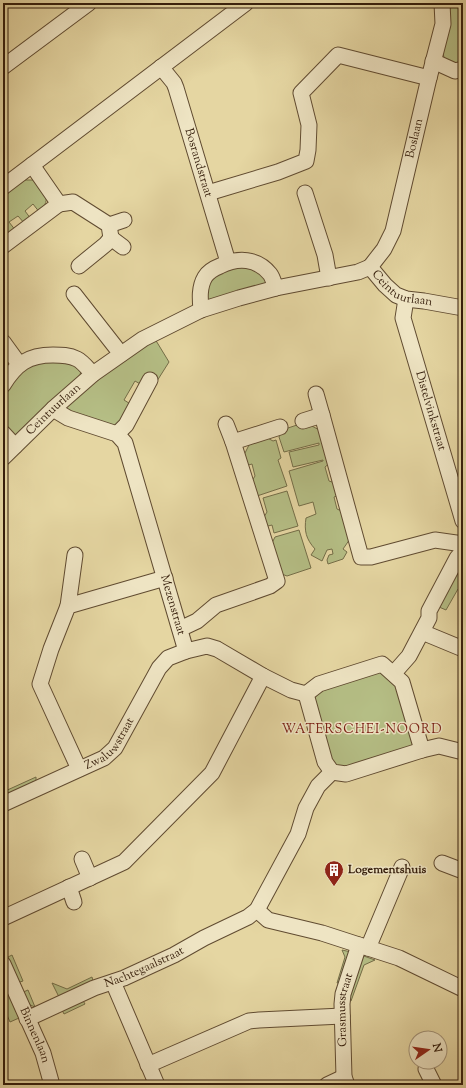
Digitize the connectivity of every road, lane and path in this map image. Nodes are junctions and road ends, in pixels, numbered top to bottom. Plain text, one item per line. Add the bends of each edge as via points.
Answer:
1 (89, 3) edge
2 (246, 3) edge
3 (442, 3) edge
4 (433, 61) junction
5 (3, 67) edge
6 (161, 67) junction
7 (463, 69) edge
8 (429, 78) junction
9 (32, 165) junction
10 (3, 187) edge
11 (208, 193) junction
12 (305, 193) dead end
13 (59, 204) junction
14 (124, 220) dead end
15 (110, 232) junction
16 (3, 246) edge
17 (123, 247) dead end
18 (228, 262) junction
19 (79, 266) dead end
20 (370, 268) junction
21 (329, 278) junction
22 (276, 288) junction
23 (74, 294) dead end
24 (406, 299) junction
25 (463, 308) edge
26 (202, 310) junction
27 (3, 342) edge
28 (121, 354) junction
29 (19, 364) junction
30 (93, 374) junction
31 (150, 380) dead end
32 (3, 385) edge
33 (316, 394) dead end
34 (53, 409) junction
35 (322, 415) junction
36 (302, 421) dead end
37 (226, 424) dead end
38 (280, 427) dead end
39 (3, 433) edge
40 (118, 434) junction
41 (233, 442) junction
42 (15, 446) junction
43 (3, 458) edge
44 (458, 486) edge
45 (463, 521) edge
46 (463, 544) edge
47 (463, 551) edge
48 (75, 556) dead end
49 (165, 578) junction
50 (68, 606) junction
51 (180, 629) junction
52 (422, 632) junction
53 (463, 649) edge
54 (186, 651) junction
55 (394, 673) junction
56 (263, 676) junction
57 (306, 694) junction
58 (422, 750) junction
59 (463, 752) edge
60 (79, 769) junction
61 (332, 772) junction
62 (3, 804) edge
63 (82, 859) dead end
64 (442, 864) dead end
65 (402, 867) dead end
66 (463, 872) edge
67 (90, 878) junction
68 (69, 888) junction
69 (74, 902) dead end
70 (257, 910) junction
71 (3, 918) edge
72 (363, 946) junction
73 (3, 964) edge
74 (113, 982) junction
75 (463, 989) edge
76 (342, 1016) junction
77 (27, 1019) junction
78 (148, 1065) junction
79 (426, 1070) edge
80 (346, 1081) edge
81 (52, 1085) edge
82 (157, 1085) edge
83 (327, 1085) edge
84 (434, 1085) edge

1 - 5 street
2 - 6 street
3 - 4 street, Boslaan via 443,24
4 - 7 street via 455,71
4 - 8 street, Boslaan
6 - 9 street
6 - 11 street, Bosrandstraat via 176,88
8 - 11 street via 338,55 301,93 309,125 306,161
8 - 20 street, Boslaan via 393,231 384,250
9 - 10 street
9 - 13 street
11 - 18 street, Bosrandstraat
12 - 21 street via 325,254
13 - 15 street via 72,202
13 - 16 street
14 - 15 street
15 - 17 street
15 - 19 street via 106,244
18 - 22 street via 240,259 252,261 270,275
18 - 26 street via 205,276 200,290
20 - 21 street, Ceintuurlaan
20 - 24 street, Ceintuurlaan via 396,295
21 - 22 street, Ceintuurlaan
22 - 26 street, Ceintuurlaan
23 - 28 street
24 - 25 street, Ceintuurlaan
24 - 44 street, Distelvinkstraat via 404,318
26 - 28 street, Ceintuurlaan via 143,339
27 - 29 street
28 - 30 street, Ceintuurlaan
29 - 30 street via 39,355 66,355 78,360
29 - 32 street
30 - 34 street, Ceintuurlaan
31 - 40 street
33 - 35 street
34 - 40 street via 68,418
34 - 42 street, Ceintuurlaan
35 - 36 street
35 - 46 street via 361,557 371,557 435,540
37 - 41 street
38 - 41 street
39 - 42 street
40 - 49 street, Mezenstraat via 125,443
41 - 51 street via 277,581 216,606 197,621
42 - 43 street, Ceintuurlaan
44 - 45 street, Distelvinkstraat
47 - 52 street via 429,611 429,618
48 - 50 street
49 - 50 street
49 - 51 street, Mezenstraat
50 - 60 street via 40,684
51 - 54 street, Mezenstraat
52 - 53 street
52 - 55 street via 409,656
54 - 56 street, Mezenstraat via 208,646
54 - 60 street, Zwaluwstraat via 168,658 159,668 115,748 104,758
55 - 57 street via 382,664 319,684
55 - 58 street via 402,682
56 - 57 street, Mezenstraat
56 - 67 street via 212,773 124,862
57 - 61 street via 325,762
58 - 59 street via 439,746
58 - 61 street via 346,774
60 - 62 street, Zwaluwstraat
61 - 70 street, Nachtegaalstraat via 318,786 306,808 298,834
63 - 67 street
64 - 66 street
65 - 72 street, Grasmusstraat
67 - 68 street
68 - 69 street
68 - 71 street
70 - 72 street via 268,920
70 - 74 street, Nachtegaalstraat via 174,955
72 - 75 street via 399,958
72 - 76 street, Grasmusstraat via 344,994
73 - 77 street, Binnenlaan
74 - 77 street, Nachtegaalstraat
74 - 78 street
76 - 78 street via 249,1022
76 - 80 street, Grasmusstraat
77 - 81 street, Binnenlaan via 43,1054
78 - 82 street
79 - 84 street
80 - 83 street

